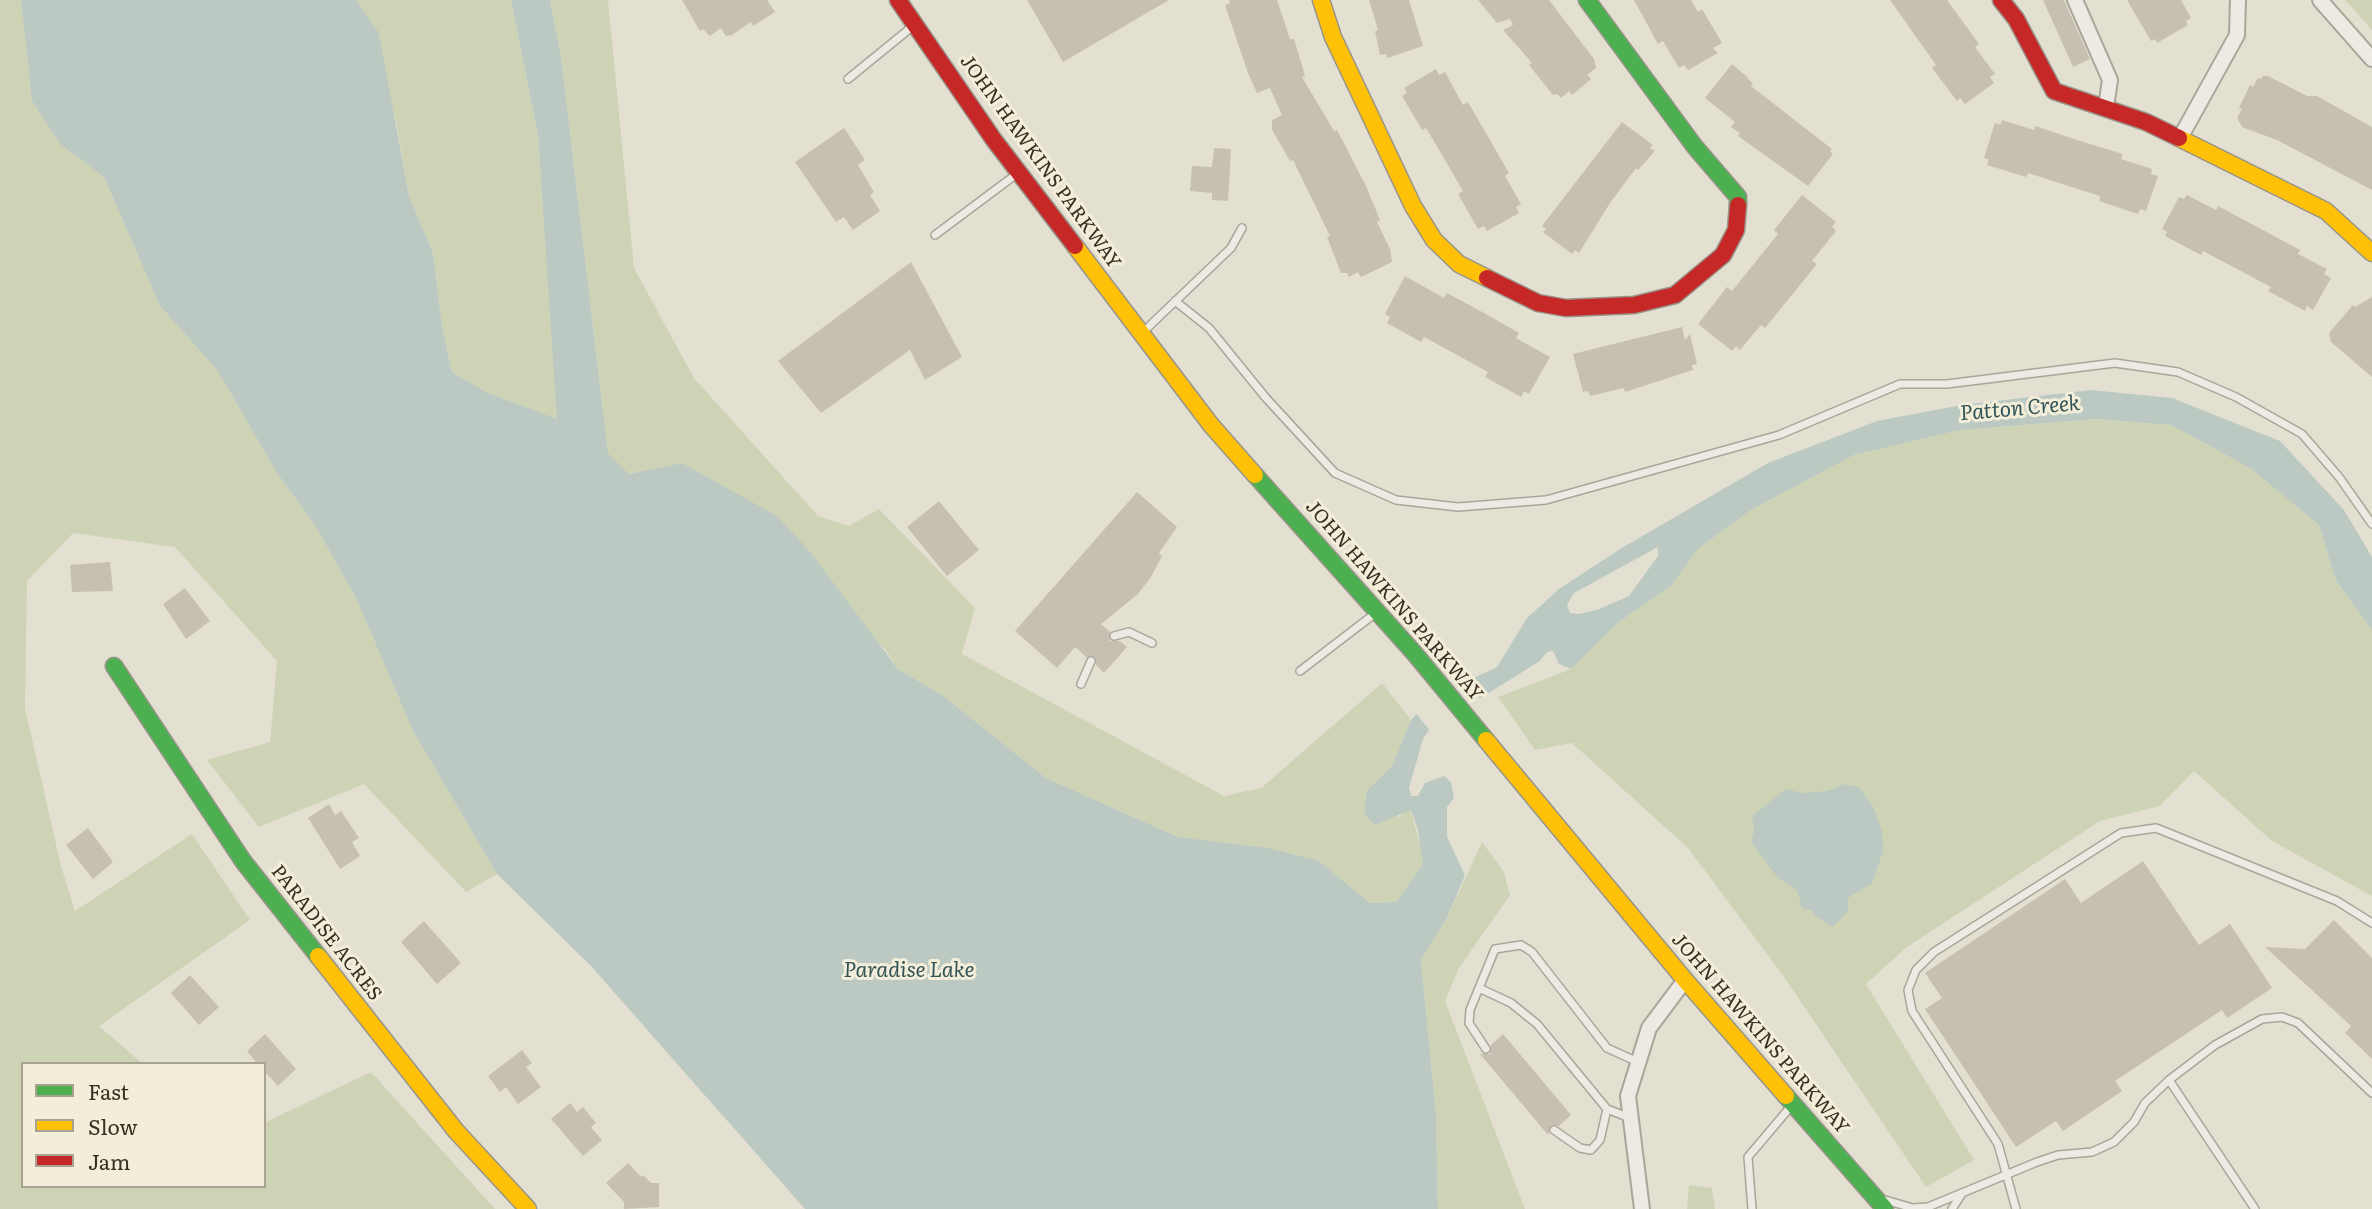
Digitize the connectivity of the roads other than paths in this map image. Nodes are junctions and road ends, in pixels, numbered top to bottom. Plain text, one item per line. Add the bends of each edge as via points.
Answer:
1 (898, 0) edge
2 (1321, 0) edge
3 (1587, 0) edge
4 (2000, 0) edge
5 (2075, 0) edge
6 (2238, 0) edge
7 (2320, 0) edge
8 (915, 24) junction
9 (2372, 59) edge
10 (848, 79) dead end
11 (2106, 107) junction
12 (2180, 138) junction
13 (1018, 173) junction
14 (1242, 228) dead end
15 (936, 235) dead end
16 (2372, 253) edge
17 (1175, 301) junction
18 (1142, 333) junction
19 (2372, 524) edge
20 (1377, 612) junction
21 (1114, 636) dead end
22 (1152, 643) dead end
23 (1091, 661) dead end
24 (114, 666) dead end
25 (1300, 671) dead end
26 (1081, 684) dead end
27 (2372, 923) edge
28 (1685, 980) junction
29 (1479, 988) junction
30 (1486, 1049) dead end
31 (1638, 1062) junction
32 (2169, 1080) junction
33 (2372, 1093) edge
34 (1792, 1104) junction
35 (1606, 1110) junction
36 (1630, 1118) junction
37 (1554, 1130) dead end
38 (2006, 1174) junction
39 (1962, 1194) junction
40 (1880, 1203) edge
41 (1753, 1208) edge
42 (528, 1209) edge
43 (1642, 1209) edge
44 (1952, 1209) edge
45 (2016, 1209) edge
46 (2255, 1209) edge

1 - 8 street, JOHN HAWKINS PARKWAY
2 - 3 street via 1333,37 1413,206 1434,240 1459,264 1538,303 1566,308 1634,305 1675,295 1723,254 1736,230 1738,197 1695,147
4 - 11 street via 2017,19 2054,91
5 - 11 street via 2110,80
6 - 12 street via 2237,35
7 - 9 street
8 - 10 lane
8 - 13 street, JOHN HAWKINS PARKWAY
11 - 12 street
12 - 16 street via 2326,211
13 - 15 lane
13 - 18 street, JOHN HAWKINS PARKWAY
14 - 17 lane via 1231,247
17 - 18 lane
17 - 19 lane via 1209,328 1335,473 1396,500 1458,508 1546,500 1779,435 1900,384 1947,384 2115,363 2178,372 2236,397 2302,434
18 - 20 street, JOHN HAWKINS PARKWAY via 1211,425
20 - 25 lane
20 - 28 street, JOHN HAWKINS PARKWAY
21 - 22 lane via 1129,632
23 - 26 lane
24 - 42 street, PARADISE ACRES via 243,861 457,1131
27 - 38 lane via 2337,901 2156,828 2121,833 1934,952 1916,970 1908,990 1912,1011 1998,1144
28 - 31 street via 1648,1028
28 - 34 street, JOHN HAWKINS PARKWAY
29 - 30 lane via 1469,1023
29 - 31 lane via 1495,949 1521,945 1532,952 1607,1048
29 - 35 lane via 1511,1003 1537,1024
31 - 36 street via 1628,1096
32 - 33 lane via 2245,1028 2262,1019 2282,1017 2298,1023
32 - 38 lane via 2114,1142
32 - 46 lane
34 - 40 street, JOHN HAWKINS PARKWAY
34 - 41 lane via 1748,1157
35 - 36 lane
35 - 37 lane via 1600,1140 1591,1150
36 - 43 street
38 - 39 lane
38 - 45 lane
39 - 40 lane via 1920,1208
39 - 44 lane

